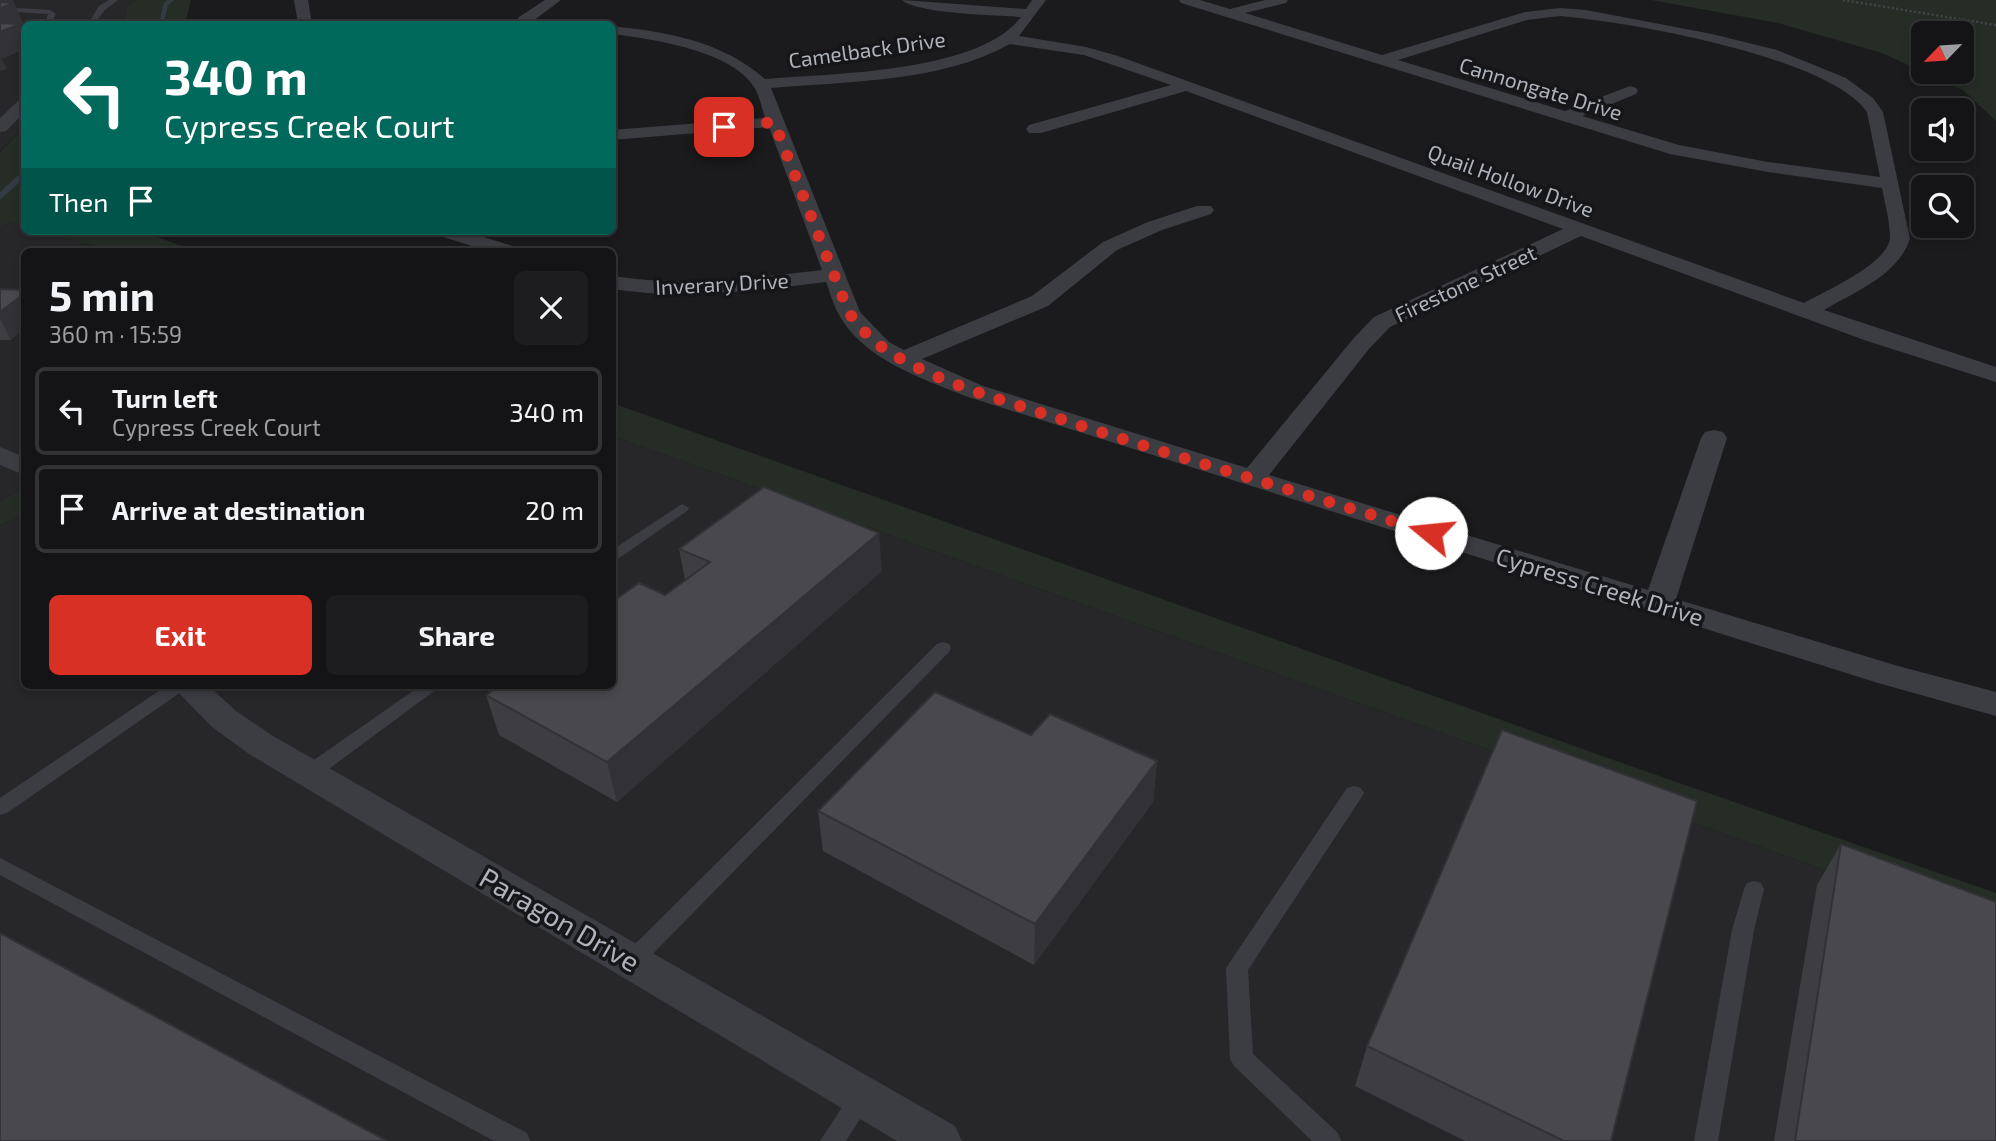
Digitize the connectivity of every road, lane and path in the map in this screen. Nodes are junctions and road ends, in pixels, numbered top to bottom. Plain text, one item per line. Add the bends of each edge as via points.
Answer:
1 (114, 0) edge
2 (301, 0) edge
3 (554, 0) edge
4 (909, 0) edge
5 (1039, 0) edge
6 (1186, 0) edge
7 (1280, 0) edge
8 (1843, 0) edge
9 (0, 9) edge
10 (1029, 13) junction
11 (1230, 13) junction
12 (49, 21) edge
13 (93, 21) edge
14 (304, 21) edge
15 (524, 21) edge
16 (1996, 25) edge
17 (616, 31) edge
18 (1008, 39) junction
19 (1382, 60) junction
20 (761, 84) junction
21 (1186, 86) junction
22 (1630, 91) dead end
23 (1564, 117) junction
24 (774, 122) junction
25 (1035, 129) dead end
26 (616, 135) edge
27 (1891, 184) junction
28 (1204, 210) dead end
29 (1580, 229) junction
30 (457, 235) edge
31 (499, 248) edge
32 (832, 275) junction
33 (616, 283) edge
34 (1806, 311) junction
35 (902, 359) junction
36 (1996, 375) edge
37 (1714, 438) dead end
38 (0, 455) edge
39 (21, 466) edge
40 (1253, 478) junction
41 (682, 508) dead end
42 (616, 555) edge
43 (1660, 604) junction
44 (943, 648) dead end
45 (174, 689) edge
46 (192, 689) edge
47 (428, 689) edge
48 (1996, 704) edge
49 (311, 772) junction
50 (1354, 793) dead end
51 (0, 808) edge
52 (0, 866) edge
53 (1754, 890) dead end
54 (632, 961) junction
55 (862, 1096) junction
56 (518, 1141) edge
57 (832, 1141) edge
58 (939, 1141) edge
59 (1329, 1141) edge
60 (1706, 1141) edge

1 - 13 lane
2 - 14 street
3 - 15 street
4 - 10 street
5 - 10 street, Camelback Drive
6 - 11 street, Cannongate Drive
7 - 11 street
8 - 16 path
9 - 12 lane via 50,12
10 - 18 street, Camelback Drive
11 - 19 street, Cannongate Drive
17 - 20 street via 701,48 734,63
18 - 20 street, Camelback Drive via 973,55 927,65
18 - 21 street, Quail Hollow Drive via 1086,51
19 - 23 street, Cannongate Drive
19 - 27 street via 1557,9 1748,46 1796,61 1856,91 1875,112
20 - 24 street, Cypress Creek Drive
21 - 25 street
21 - 29 street, Quail Hollow Drive
22 - 23 street
23 - 27 street, Cannongate Drive via 1718,159
24 - 26 street
24 - 32 street, Cypress Creek Drive
27 - 34 street via 1900,239 1894,255
28 - 35 street via 1110,246 1040,301
29 - 34 street, Quail Hollow Drive
29 - 40 street, Firestone Street via 1382,322
30 - 31 street
32 - 33 street, Inverary Drive via 692,289
32 - 35 street, Cypress Creek Drive via 849,313 864,332
34 - 36 street, Quail Hollow Drive
35 - 40 street, Cypress Creek Drive via 974,391
37 - 43 street
38 - 39 street
40 - 43 street, Cypress Creek Drive
41 - 42 lane
43 - 48 street, Cypress Creek Drive
44 - 54 lane
45 - 51 lane
46 - 49 street, Paragon Drive via 261,745
47 - 49 lane
49 - 54 street, Paragon Drive
50 - 59 lane via 1237,968 1242,1059
52 - 56 lane
53 - 60 lane
54 - 55 street, Paragon Drive
55 - 57 lane
55 - 58 street, Paragon Drive

